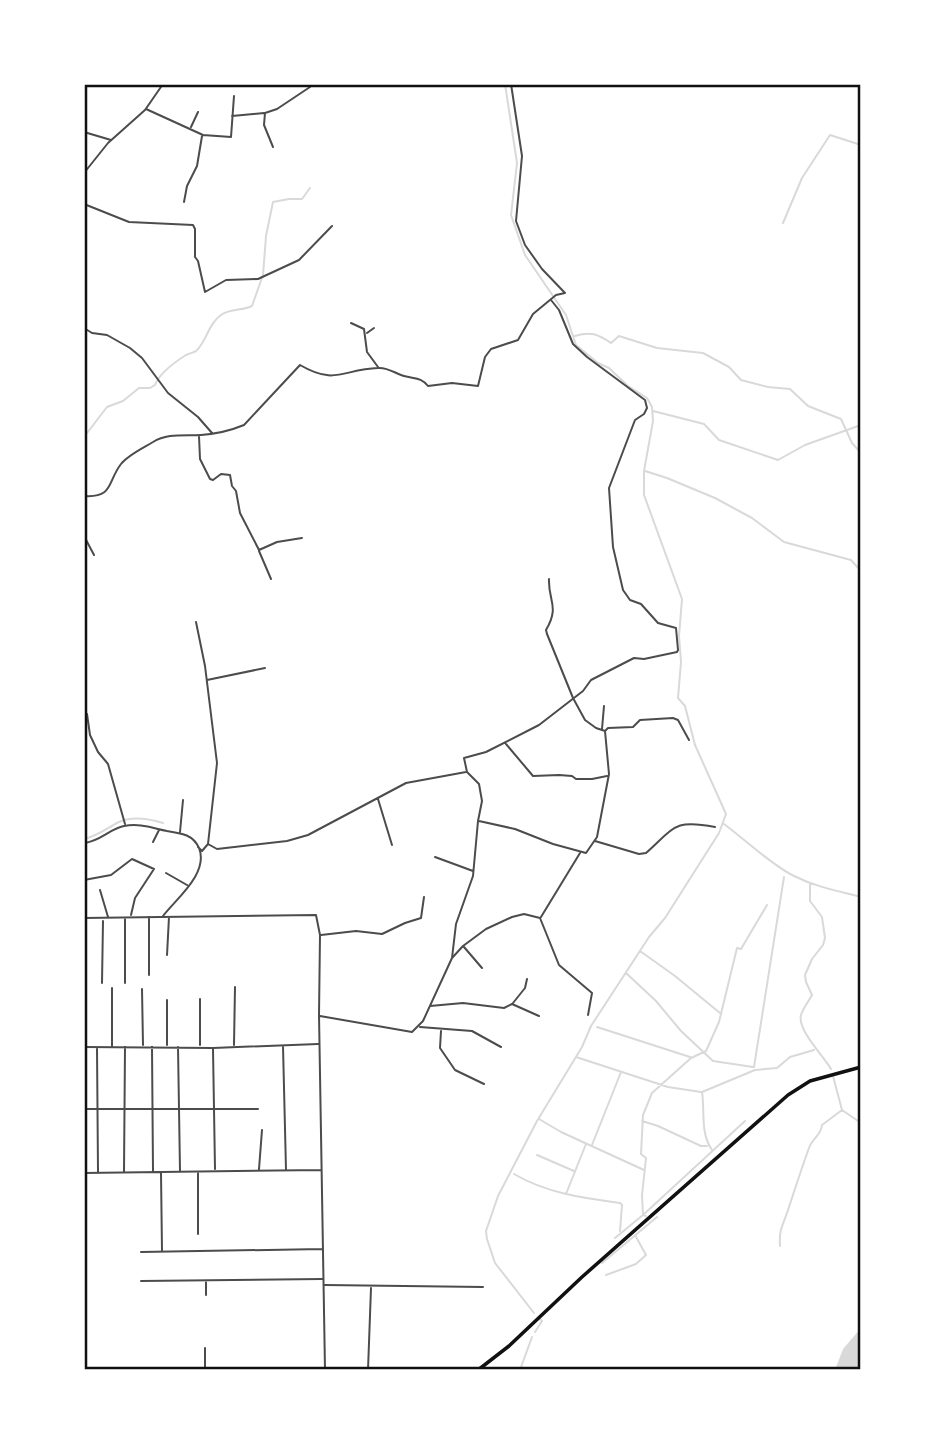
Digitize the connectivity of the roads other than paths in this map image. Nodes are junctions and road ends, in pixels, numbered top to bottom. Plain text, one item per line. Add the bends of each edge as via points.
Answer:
1 (163, 84) edge
2 (511, 84) edge
3 (310, 87) dead end
4 (234, 96) dead end
5 (146, 108) junction
6 (198, 112) dead end
7 (265, 113) junction
8 (232, 116) junction
9 (191, 128) junction
10 (84, 132) edge
11 (203, 135) junction
12 (112, 140) junction
13 (273, 147) dead end
14 (84, 173) edge
15 (184, 202) dead end
16 (84, 204) edge
17 (332, 226) dead end
18 (551, 300) junction
19 (351, 323) dead end
20 (84, 328) edge
21 (374, 328) dead end
22 (366, 334) junction
23 (378, 368) junction
24 (212, 433) junction
25 (199, 435) junction
26 (84, 496) edge
27 (84, 536) edge
28 (302, 538) dead end
29 (259, 550) junction
30 (94, 555) dead end
31 (271, 579) dead end
32 (549, 579) dead end
33 (196, 622) dead end
34 (265, 668) dead end
35 (206, 680) junction
36 (573, 698) junction
37 (604, 706) dead end
38 (87, 714) dead end
39 (603, 731) junction
40 (689, 740) dead end
41 (506, 743) junction
42 (467, 772) junction
43 (609, 776) junction
44 (378, 798) junction
45 (183, 800) dead end
46 (478, 821) junction
47 (125, 826) junction
48 (715, 827) dead end
49 (159, 830) junction
50 (180, 833) junction
51 (594, 841) junction
52 (153, 842) dead end
53 (84, 843) edge
54 (208, 844) junction
55 (392, 845) dead end
56 (198, 848) junction
57 (580, 852) junction
58 (435, 857) dead end
59 (474, 871) junction
60 (166, 873) dead end
61 (84, 880) edge
62 (188, 885) junction
63 (100, 890) dead end
64 (424, 897) dead end
65 (130, 917) junction
66 (149, 917) junction
67 (162, 917) junction
68 (169, 917) junction
69 (84, 918) edge
70 (103, 918) junction
71 (108, 918) junction
72 (125, 918) junction
73 (540, 918) junction
74 (320, 935) junction
75 (463, 946) junction
76 (167, 955) dead end
77 (452, 958) junction
78 (482, 968) dead end
79 (149, 975) dead end
80 (527, 979) dead end
81 (102, 982) dead end
82 (125, 983) dead end
83 (235, 987) dead end
84 (112, 988) dead end
85 (142, 989) dead end
86 (200, 999) dead end
87 (167, 1000) dead end
88 (512, 1004) junction
89 (429, 1006) junction
90 (588, 1015) dead end
91 (318, 1016) junction
92 (539, 1016) dead end
93 (419, 1027) junction
94 (442, 1030) junction
95 (319, 1044) junction
96 (283, 1045) junction
97 (143, 1046) junction
98 (152, 1046) junction
99 (167, 1046) junction
100 (178, 1046) junction
101 (200, 1046) junction
102 (234, 1046) junction
103 (84, 1047) edge
104 (97, 1047) junction
105 (112, 1047) junction
106 (125, 1047) junction
107 (501, 1047) dead end
108 (213, 1048) junction
109 (861, 1067) edge
110 (484, 1084) dead end
111 (84, 1109) edge
112 (97, 1109) junction
113 (125, 1109) junction
114 (152, 1109) junction
115 (179, 1109) junction
116 (214, 1109) junction
117 (258, 1109) dead end
118 (262, 1130) dead end
119 (259, 1170) junction
120 (286, 1170) junction
121 (322, 1170) junction
122 (198, 1171) junction
123 (215, 1171) junction
124 (98, 1172) junction
125 (124, 1172) junction
126 (153, 1172) junction
127 (161, 1172) junction
128 (180, 1172) junction
129 (84, 1173) edge
130 (198, 1234) dead end
131 (324, 1249) junction
132 (141, 1252) dead end
133 (162, 1252) junction
134 (324, 1279) junction
135 (206, 1280) junction
136 (141, 1281) dead end
137 (324, 1285) junction
138 (372, 1287) junction
139 (483, 1287) dead end
140 (206, 1294) dead end
141 (205, 1348) dead end
142 (205, 1370) edge
143 (325, 1370) edge
144 (368, 1370) edge
145 (478, 1370) edge

1 - 5 street
2 - 18 street via 522,156 516,221 525,246 565,293
3 - 7 street
4 - 8 street
5 - 9 street
5 - 12 street
6 - 9 street
7 - 8 street
7 - 13 street via 264,125
8 - 11 street via 230,137
9 - 11 street
10 - 12 street
11 - 15 street
12 - 14 street
16 - 17 street via 129,222 192,225 205,292 226,280 258,279 299,260
18 - 23 street via 533,314 518,340 491,349 478,386 428,386 416,377
18 - 36 street via 573,344 645,400 647,408 635,420 609,488 613,547 623,590 630,600 641,604 658,623 676,628 678,636 677,652 634,658 591,680
19 - 22 street
20 - 24 street via 107,335 136,353 168,393
21 - 22 street
22 - 23 street via 367,352
23 - 24 street via 327,376 300,365 244,425
24 - 25 street
25 - 26 street via 158,439 122,462 104,493
25 - 29 street via 200,459 210,479 230,475 240,513
27 - 30 street
28 - 29 street
29 - 31 street
32 - 36 street via 553,618 547,630
33 - 35 street
34 - 35 street
35 - 54 street via 216,763
36 - 39 street via 585,720
36 - 41 street
37 - 39 street
38 - 47 street via 90,735 108,764
39 - 40 street via 634,727 640,720 673,718
39 - 43 street
41 - 42 street via 464,758
41 - 43 street via 533,776
42 - 44 street via 415,780
42 - 46 street via 479,783
43 - 51 street
44 - 54 street via 287,842 217,849
44 - 55 street
45 - 50 street
46 - 57 street
46 - 59 street
47 - 49 street via 145,824
47 - 53 street
48 - 51 street via 683,823 639,854
49 - 50 street
49 - 52 street
50 - 56 street
51 - 57 street via 586,853
54 - 56 street via 202,851
56 - 62 street via 201,865
57 - 73 street
58 - 59 street
59 - 77 street via 456,924
60 - 62 street
61 - 65 street via 111,875 131,859 155,869 135,898
62 - 67 street
63 - 71 street
64 - 74 street via 421,918 382,934
65 - 66 street
65 - 72 street
66 - 67 street
66 - 79 street
67 - 68 street
68 - 74 street via 316,915
68 - 76 street
69 - 70 street
70 - 71 street
70 - 81 street
71 - 72 street
72 - 82 street
73 - 75 street via 512,917
73 - 90 street via 559,965 592,993
74 - 91 street
75 - 77 street
75 - 78 street
77 - 89 street
80 - 88 street
83 - 102 street
84 - 105 street
85 - 97 street
86 - 101 street
87 - 99 street
88 - 89 street via 504,1008 463,1003
88 - 92 street
89 - 93 street
91 - 93 street via 412,1032
91 - 95 street
93 - 94 street
94 - 107 street via 472,1031
94 - 110 street via 440,1048 455,1070
95 - 96 street
95 - 121 street
96 - 102 street
96 - 120 street
97 - 98 street
97 - 106 street
98 - 99 street
98 - 114 street
99 - 100 street
100 - 101 street
100 - 115 street
101 - 108 street
102 - 108 street
103 - 104 street
104 - 105 street
104 - 112 street
105 - 106 street
106 - 113 street
108 - 116 street
109 - 145 main road via 810,1081 788,1095
111 - 112 street
112 - 113 street
112 - 124 street
113 - 114 street
113 - 125 street
114 - 115 street
114 - 126 street
115 - 116 street
115 - 128 street
116 - 117 street
116 - 123 street
118 - 119 street
119 - 120 street
119 - 123 street
120 - 121 street
121 - 131 street
122 - 123 street
122 - 128 street
122 - 130 street
124 - 125 street
124 - 129 street
125 - 126 street
126 - 127 street
127 - 128 street
127 - 133 street
131 - 133 street
131 - 134 street
132 - 133 street
134 - 135 street
134 - 137 street
135 - 136 street
135 - 140 street
137 - 138 street
137 - 143 street
138 - 139 street
138 - 144 street
141 - 142 street

